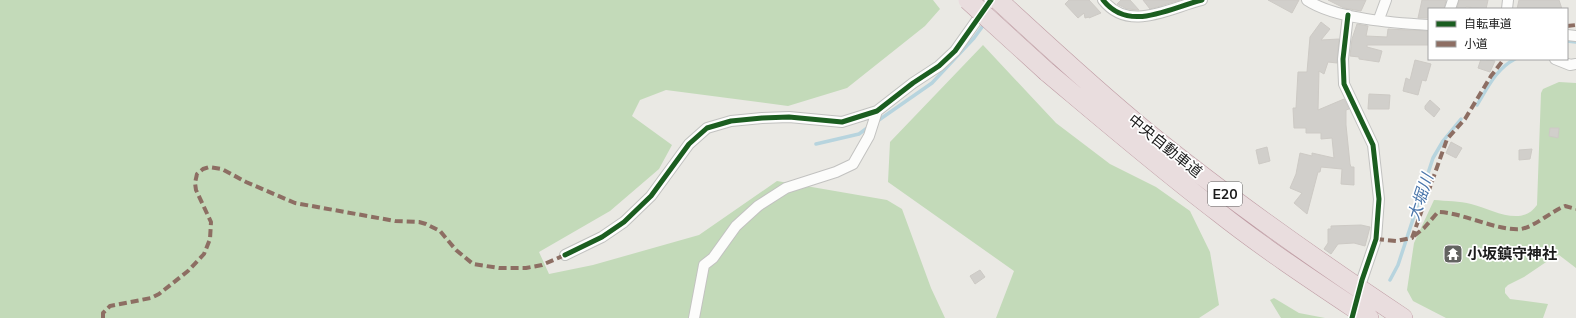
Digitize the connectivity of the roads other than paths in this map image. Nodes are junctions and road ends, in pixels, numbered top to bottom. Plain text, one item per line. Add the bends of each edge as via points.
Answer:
1 (968, 0) edge
2 (991, 0) edge
3 (998, 0) edge
4 (1103, 0) edge
5 (1202, 0) edge
6 (1307, 0) edge
7 (1386, 0) edge
8 (1348, 15) junction
9 (1379, 19) junction
10 (1428, 25) edge
11 (1558, 60) edge
12 (1576, 64) edge
13 (876, 111) junction
14 (565, 255) dead end
15 (1362, 280) dead end
16 (694, 318) edge
17 (1369, 318) edge
18 (1403, 318) edge

1 - 17 highway, 中央自動車道 / E20, bridge via 1047,72 1218,213 1295,269
2 - 13 street via 955,51 939,66
3 - 18 highway, 中央自動車道 / E20 via 1143,129 1230,198 1306,254
4 - 5 street via 1116,12 1129,17 1148,16
6 - 8 street via 1316,6
7 - 9 street
8 - 9 street
8 - 15 street via 1343,59 1344,84 1373,145 1380,199 1376,239
9 - 10 street via 1395,23
11 - 12 street
13 - 14 street via 842,122 789,117 762,118 731,121 707,128 689,144 651,196 624,222 602,237
13 - 16 street via 869,136 853,164 786,188 758,206 736,226 713,258 704,265

